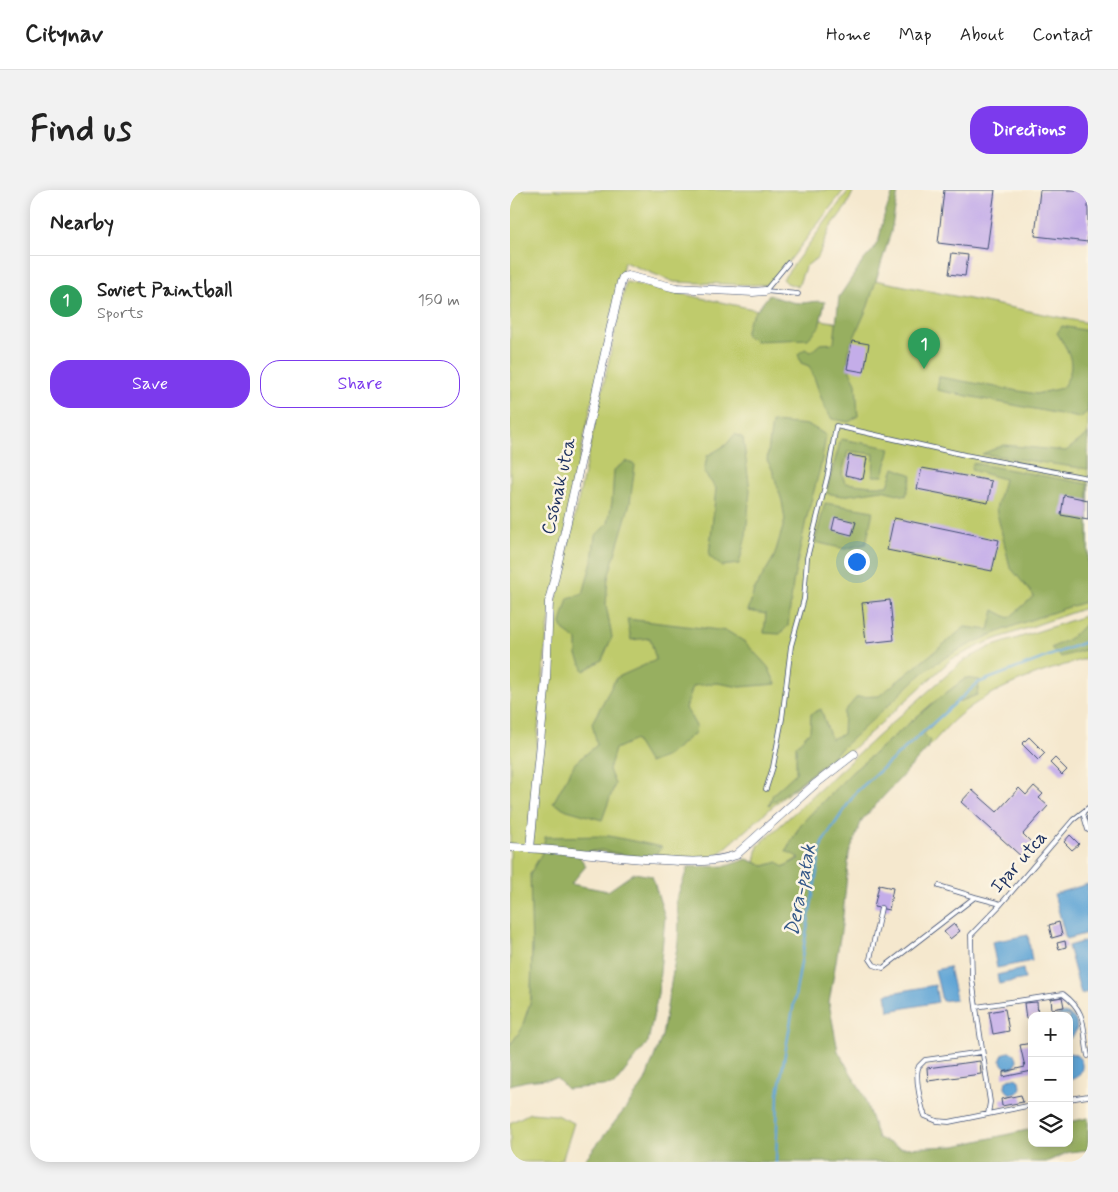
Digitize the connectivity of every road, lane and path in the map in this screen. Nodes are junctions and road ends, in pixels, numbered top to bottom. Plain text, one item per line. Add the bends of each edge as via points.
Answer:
1 (788, 263) dead end
2 (765, 291) junction
3 (798, 294) dead end
4 (1088, 478) edge
5 (854, 754) dead end
6 (766, 789) dead end
7 (1088, 808) edge
8 (1083, 813) junction
9 (1088, 830) edge
10 (510, 847) edge
11 (530, 848) junction
12 (939, 886) dead end
13 (975, 897) junction
14 (1001, 904) junction
15 (881, 908) dead end
16 (930, 924) dead end
17 (928, 933) junction
18 (976, 1007) junction
19 (982, 1052) junction
20 (1088, 1056) edge
21 (1088, 1096) edge
22 (1073, 1098) edge
23 (1028, 1106) edge
24 (988, 1114) junction

1 - 2 lane
2 - 3 lane
2 - 11 street, Csónak utca via 676,288 628,276 620,282 549,602 546,679
4 - 6 lane via 965,456 836,426 828,474 806,558 804,599 791,646 782,719
5 - 11 street via 814,784 736,855 722,860 630,859
7 - 8 lane, Ipar utca
8 - 9 lane
8 - 14 lane, Ipar utca via 1073,820
10 - 11 street
12 - 13 lane
13 - 14 lane
13 - 17 lane
14 - 18 lane, Ipar utca via 971,935
15 - 17 lane via 870,959 874,965 883,968
16 - 17 lane
18 - 19 lane
18 - 20 lane via 1063,994 1081,1013
19 - 24 lane via 990,1102
19 - 24 lane via 925,1060 918,1071 920,1102 925,1116 937,1121 949,1122
21 - 22 lane
23 - 24 lane

